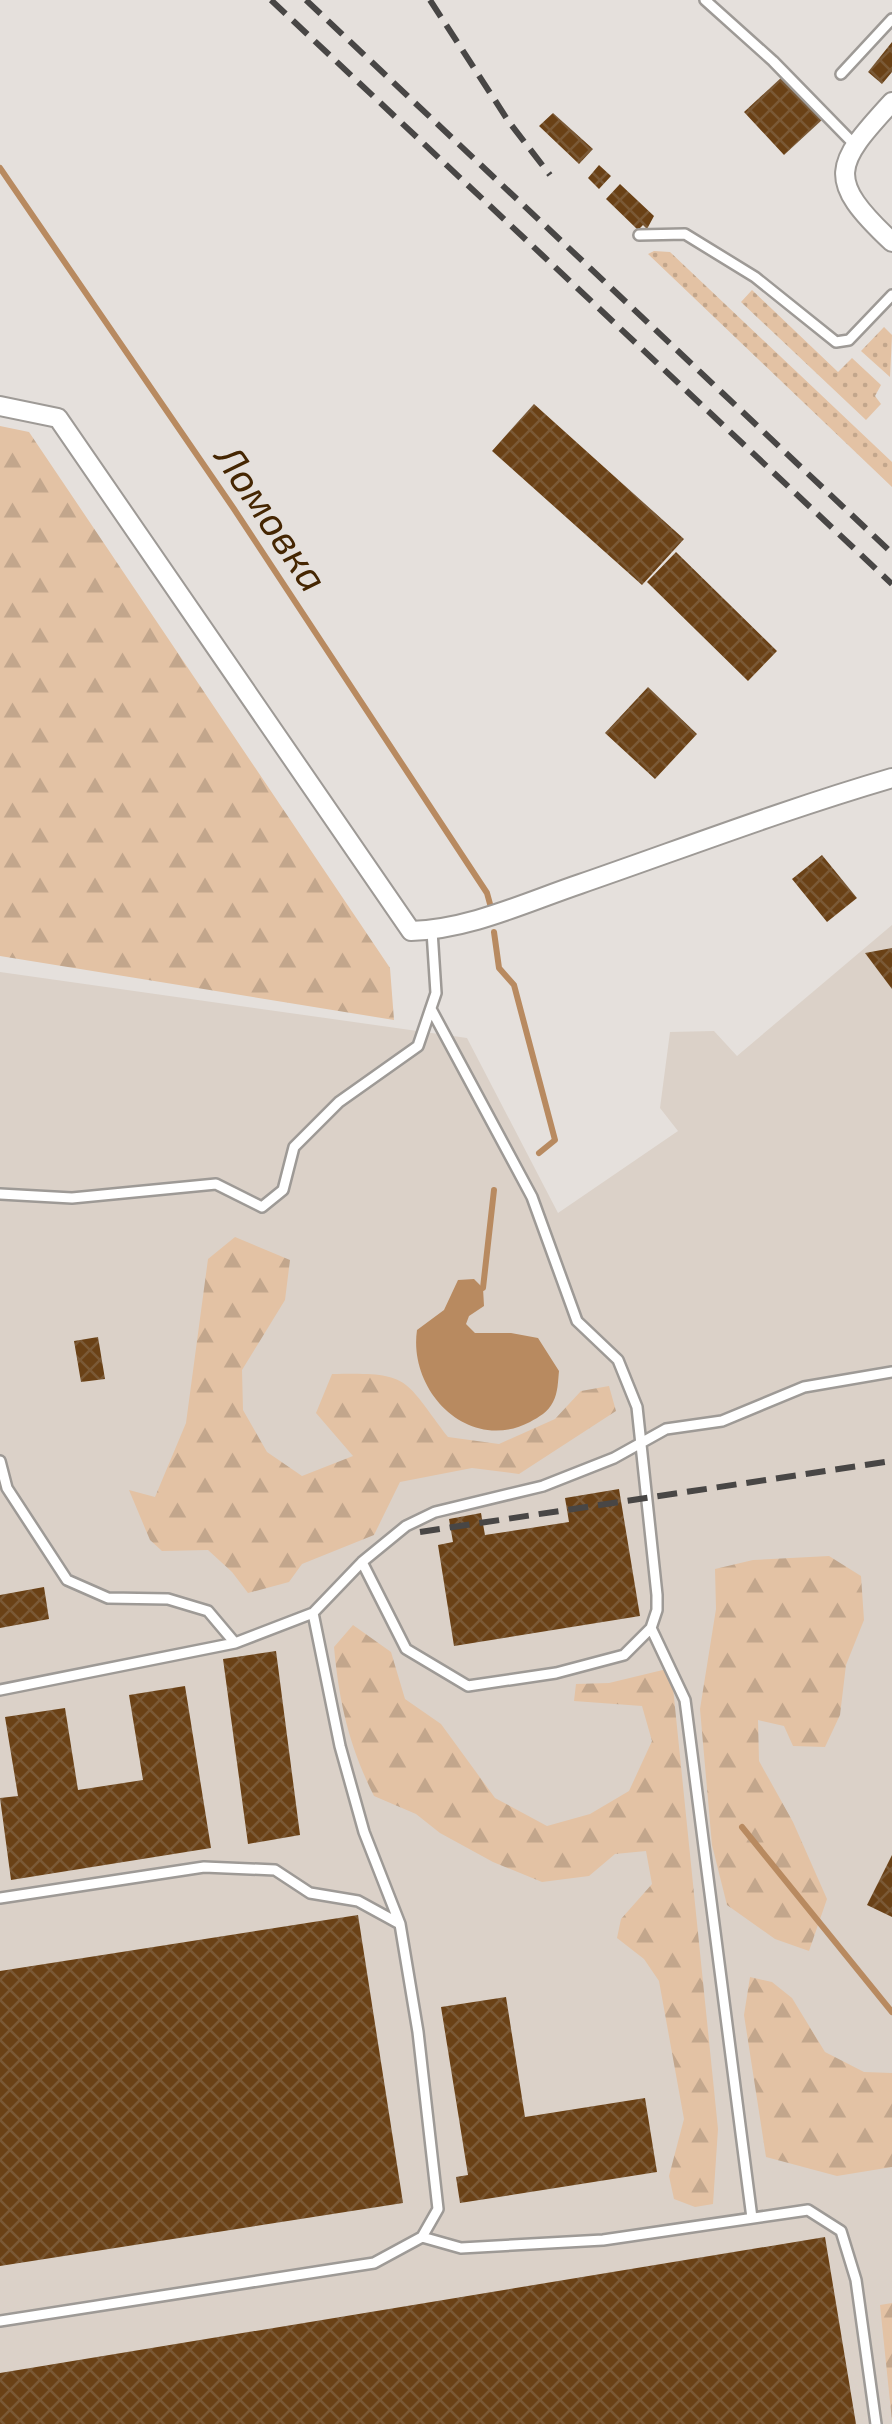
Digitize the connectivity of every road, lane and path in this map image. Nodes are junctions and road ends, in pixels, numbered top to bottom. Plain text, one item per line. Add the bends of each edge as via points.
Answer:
1 (706, 0) edge
2 (892, 20) edge
3 (840, 74) dead end
4 (892, 102) edge
5 (854, 144) junction
6 (639, 235) dead end
7 (892, 242) edge
8 (892, 295) edge
9 (0, 406) edge
10 (892, 778) edge
11 (432, 931) junction
12 (431, 1010) junction
13 (0, 1194) edge
14 (892, 1372) edge
15 (641, 1445) junction
16 (0, 1461) edge
17 (362, 1562) junction
18 (312, 1613) junction
19 (652, 1628) junction
20 (235, 1643) junction
21 (0, 1690) edge
22 (0, 1898) edge
23 (400, 1924) junction
24 (752, 2218) junction
25 (422, 2237) junction
26 (0, 2321) edge
27 (876, 2424) edge

1 - 5 lane
2 - 3 lane
4 - 5 street
5 - 7 street via 847,188
6 - 8 lane via 685,234 755,277 836,342 849,340
9 - 11 street via 58,418 410,932
10 - 11 street via 499,915
11 - 12 lane
12 - 13 lane via 418,1046 339,1102 294,1147 283,1190 262,1207 216,1184 72,1198
12 - 15 lane via 532,1197 577,1321 618,1360 637,1406
14 - 15 lane via 804,1387 722,1421 666,1429
15 - 17 lane via 543,1486 435,1512
15 - 19 lane via 657,1595
16 - 20 lane via 7,1488 67,1580 108,1598 168,1599 208,1611
17 - 18 lane
17 - 19 lane via 406,1649 468,1686 624,1655
18 - 20 lane
18 - 23 lane via 364,1832
19 - 24 lane via 685,1700
20 - 21 lane
22 - 23 lane via 204,1867 275,1870 310,1892 358,1901
23 - 25 lane via 438,2209
24 - 25 lane via 603,2240 461,2248
24 - 27 lane via 808,2210 841,2231 856,2280
25 - 26 lane via 374,2263

